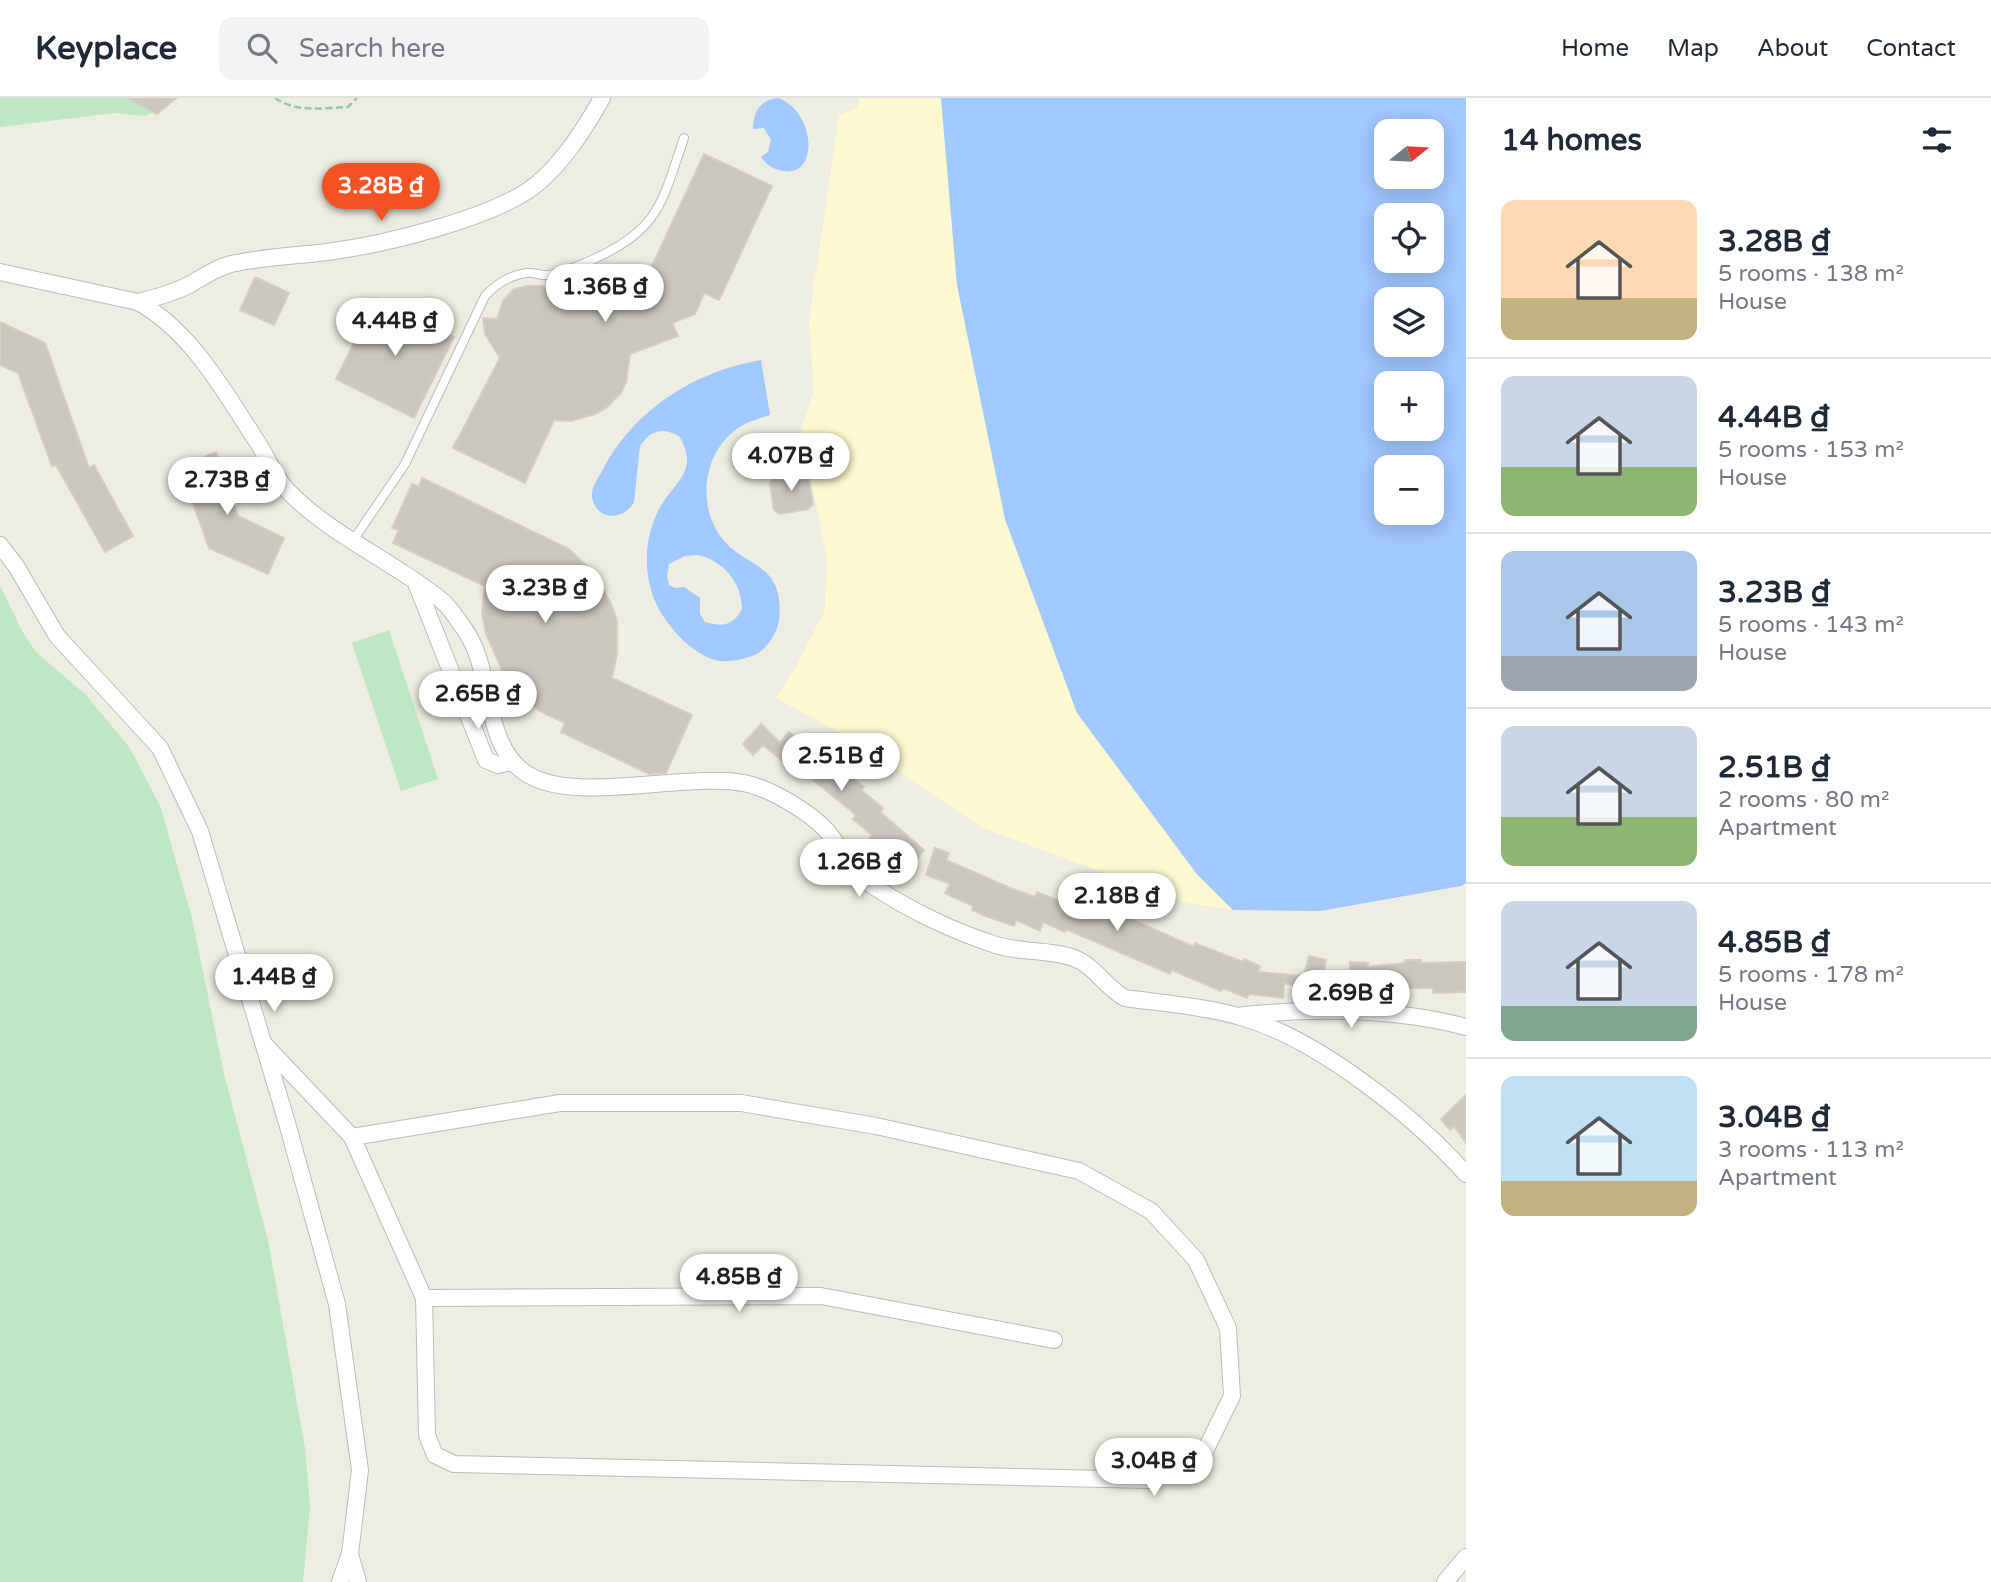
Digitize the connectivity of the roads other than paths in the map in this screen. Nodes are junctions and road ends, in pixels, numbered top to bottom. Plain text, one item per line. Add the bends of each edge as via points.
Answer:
1 (603, 98) edge
2 (684, 138) dead end
3 (0, 272) edge
4 (138, 302) junction
5 (352, 542) junction
6 (0, 545) edge
7 (416, 582) junction
8 (511, 762) junction
9 (1238, 1016) junction
10 (1466, 1027) edge
11 (263, 1043) junction
12 (352, 1137) junction
13 (1466, 1174) edge
14 (424, 1298) junction
15 (1054, 1340) dead end
16 (350, 1554) junction
17 (1466, 1556) edge
18 (340, 1582) edge
19 (358, 1582) edge
20 (1445, 1582) edge

1 - 4 street via 587,125 537,184 482,212 404,237 231,264 189,285
2 - 5 lane via 663,198 639,233 589,261 547,275 528,272 497,283 485,296 405,464
3 - 4 street
4 - 5 street via 170,324 201,360 286,489
5 - 7 street
6 - 11 street via 57,636 160,748 200,831
7 - 8 street via 443,601 468,634 485,677 498,735
7 - 8 street via 486,760 498,765
8 - 9 street via 540,782 557,786 732,781 760,787 814,819 869,883 915,911 997,946 1074,958 1125,998
9 - 10 street via 1319,1009 1432,1018
9 - 13 street via 1298,1041 1353,1076
11 - 12 street
11 - 16 street via 337,1304 360,1470
12 - 14 street
12 - 14 street via 560,1104 741,1102 1079,1171 1151,1212 1196,1260 1228,1328 1232,1396 1203,1455 1151,1480 454,1464 435,1455 427,1436
14 - 15 street via 821,1296
16 - 18 street
16 - 19 street
17 - 20 street

